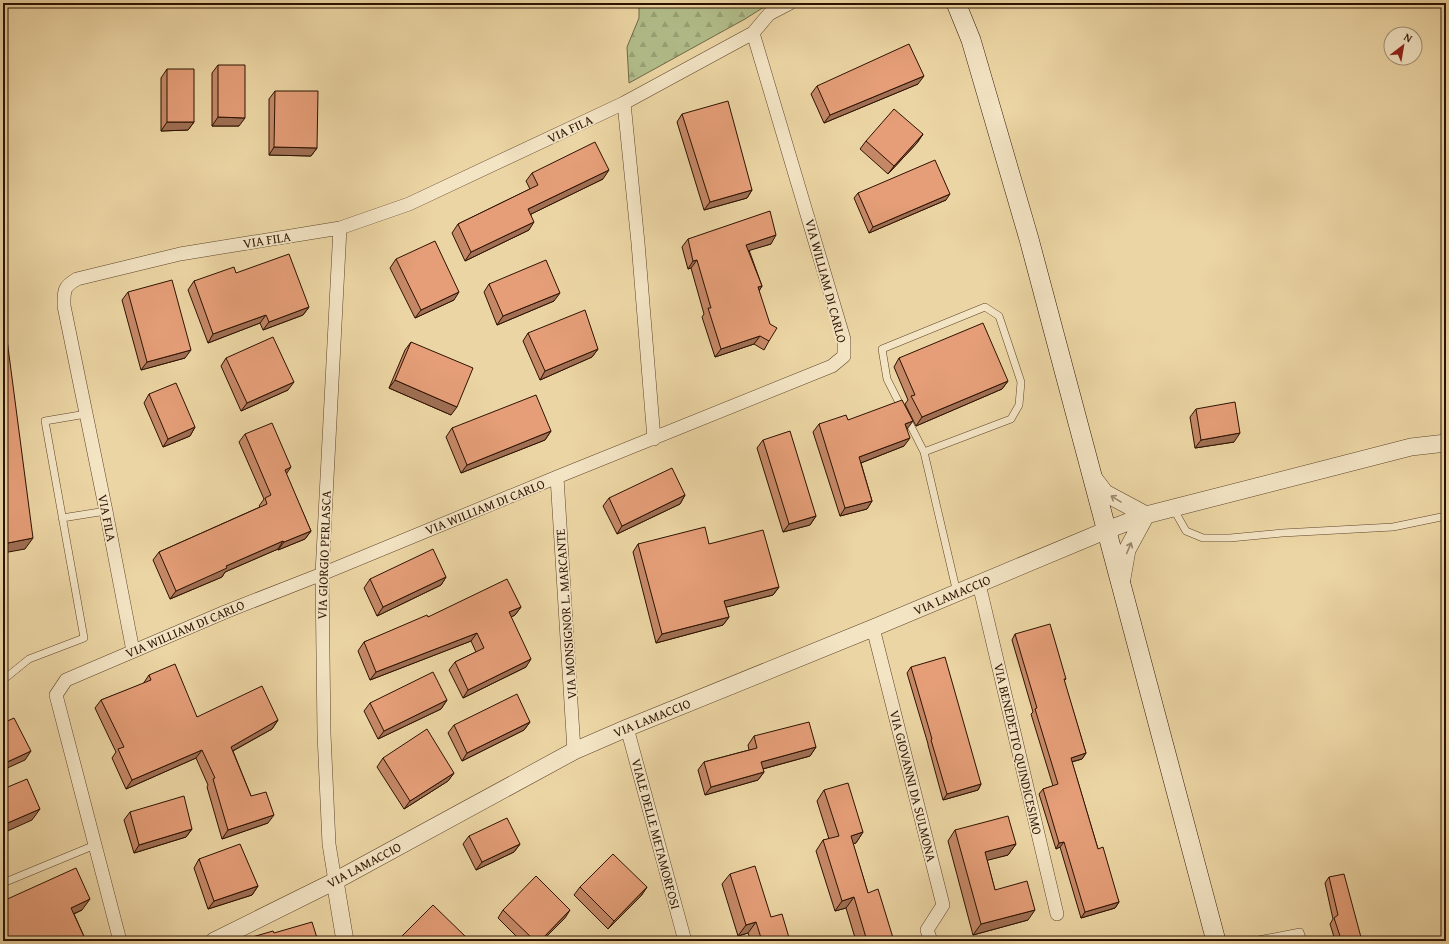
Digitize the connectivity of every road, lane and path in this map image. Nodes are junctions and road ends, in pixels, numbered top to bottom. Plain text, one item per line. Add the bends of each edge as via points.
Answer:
1 (790, 3) edge
2 (956, 3) edge
3 (753, 33) junction
4 (624, 103) junction
5 (340, 228) junction
6 (86, 414) junction
7 (654, 439) junction
8 (1446, 443) edge
9 (924, 452) junction
10 (1092, 476) junction
11 (558, 477) junction
12 (1173, 508) junction
13 (106, 511) junction
14 (1146, 515) junction
15 (1446, 516) edge
16 (62, 518) junction
17 (1107, 530) junction
18 (322, 574) junction
19 (979, 584) junction
20 (1121, 584) junction
21 (957, 593) junction
22 (873, 628) junction
23 (133, 651) junction
24 (3, 680) edge
25 (627, 728) junction
26 (574, 751) junction
27 (95, 845) junction
28 (335, 881) junction
29 (3, 883) edge
30 (1057, 914) dead end
31 (1218, 937) edge
32 (120, 941) edge
33 (214, 941) edge
34 (345, 941) edge
35 (686, 941) edge
36 (931, 941) edge
37 (1253, 941) edge
38 (1303, 941) edge

1 - 3 street, VIA FILA via 769,14
2 - 10 main road via 971,40 1027,231
3 - 4 street, VIA FILA
3 - 7 street, VIA WILLIAM DI CARLO via 844,339 844,356 832,366
4 - 5 street, VIA FILA via 409,204
4 - 7 street
5 - 6 street, VIA FILA via 180,254 77,279 68,284 64,294 64,306
5 - 18 street, VIA GIORGIO PERLASCA
6 - 13 street, VIA FILA
6 - 16 lane via 44,421
7 - 11 street, VIA WILLIAM DI CARLO
8 - 12 street, VIA LAMACCIO via 1411,447
9 - 9 lane via 887,379 882,349 985,307 999,316 1021,382 1019,405 1011,419
9 - 21 lane
14 -> 10 street via 1105,493
10 - 17 main road
11 - 18 street, VIA WILLIAM DI CARLO
11 - 26 street, VIA MONSIGNOR L. MARCANTE
12 - 14 street, VIA LAMACCIO
12 - 15 lane via 1186,531 1203,538 1393,527
13 - 16 lane
13 - 23 street, VIA FILA
14 - 17 street, VIA LAMACCIO
20 -> 14 street via 1127,550
16 - 24 lane via 84,638 29,658
17 - 19 street, VIA LAMACCIO
17 - 20 main road
18 - 23 street, VIA WILLIAM DI CARLO
18 - 28 street, VIA GIORGIO PERLASCA via 324,734 330,844
19 - 21 street, VIA LAMACCIO
19 - 30 street, VIA BENEDETTO QUINDICESIMO
20 - 31 main road
21 - 22 street, VIA LAMACCIO
22 - 25 street, VIA LAMACCIO
22 - 36 street, VIA GIOVANNI DA SULMONA via 943,905 927,930
23 - 27 street, VIA WILLIAM DI CARLO via 66,680 56,695
25 - 26 street, VIA LAMACCIO
25 - 35 street, VIALE DELLE METAMORFOSI
26 - 28 street, VIA LAMACCIO
27 - 29 lane
27 - 32 street, VIA WILLIAM DI CARLO
28 - 33 street, VIA LAMACCIO
28 - 34 street
37 - 38 lane via 1300,932

